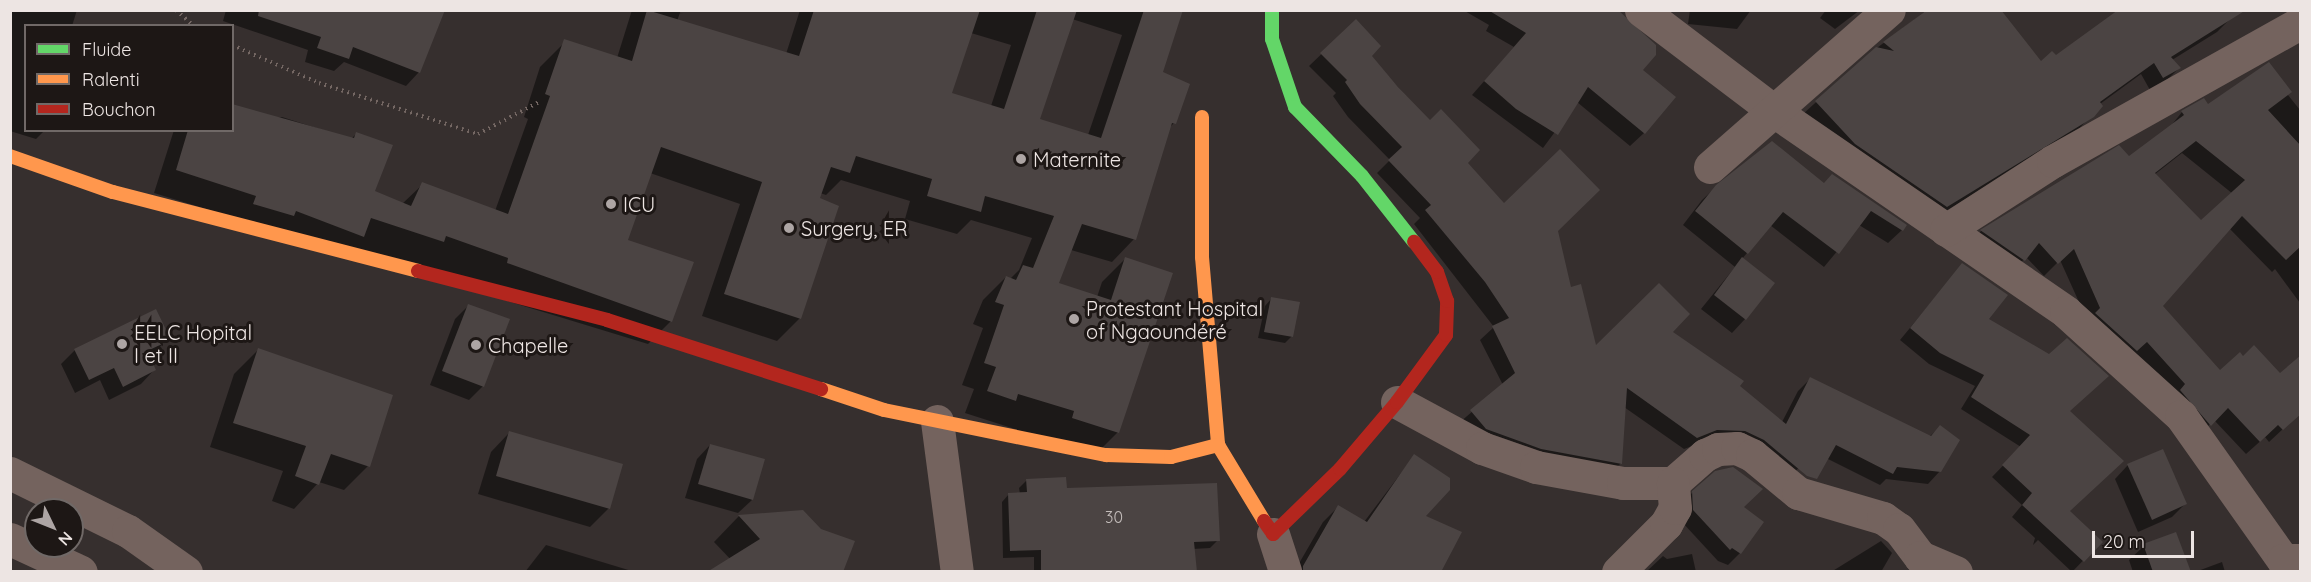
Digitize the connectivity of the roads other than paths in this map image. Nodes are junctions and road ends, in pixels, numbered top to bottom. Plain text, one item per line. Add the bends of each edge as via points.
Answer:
1 (1272, 10) edge
2 (1641, 10) edge
3 (1889, 10) edge
4 (2301, 23) edge
5 (1774, 111) junction
6 (1202, 117) dead end
7 (10, 156) edge
8 (1710, 167) dead end
9 (1946, 230) junction
10 (1397, 402) junction
11 (937, 421) junction
12 (1218, 445) junction
13 (10, 473) edge
14 (1673, 483) junction
15 (1273, 534) junction
16 (10, 539) edge
17 (2282, 564) edge
18 (81, 572) edge
19 (186, 572) edge
20 (957, 572) edge
21 (1285, 572) edge
22 (1618, 572) edge
23 (1956, 572) edge

1 - 10 street via 1272,39 1295,107 1362,176 1437,272 1447,301 1446,335
2 - 5 street
3 - 5 street
4 - 9 street via 2052,161
5 - 8 street
5 - 9 street
6 - 12 street via 1202,257
7 - 11 street via 113,192 607,320 884,410
9 - 17 street via 2066,312 2181,416
10 - 14 street via 1482,448 1536,467 1641,485
10 - 15 street via 1341,470
11 - 12 street via 1106,455 1171,457
11 - 20 street
12 - 15 street via 1242,490
13 - 19 street via 128,531
14 - 22 street via 1676,508 1666,524
14 - 23 street via 1705,455 1718,448 1737,448 1752,455 1798,493 1883,518 1899,529 1920,557
15 - 21 street
16 - 18 street

